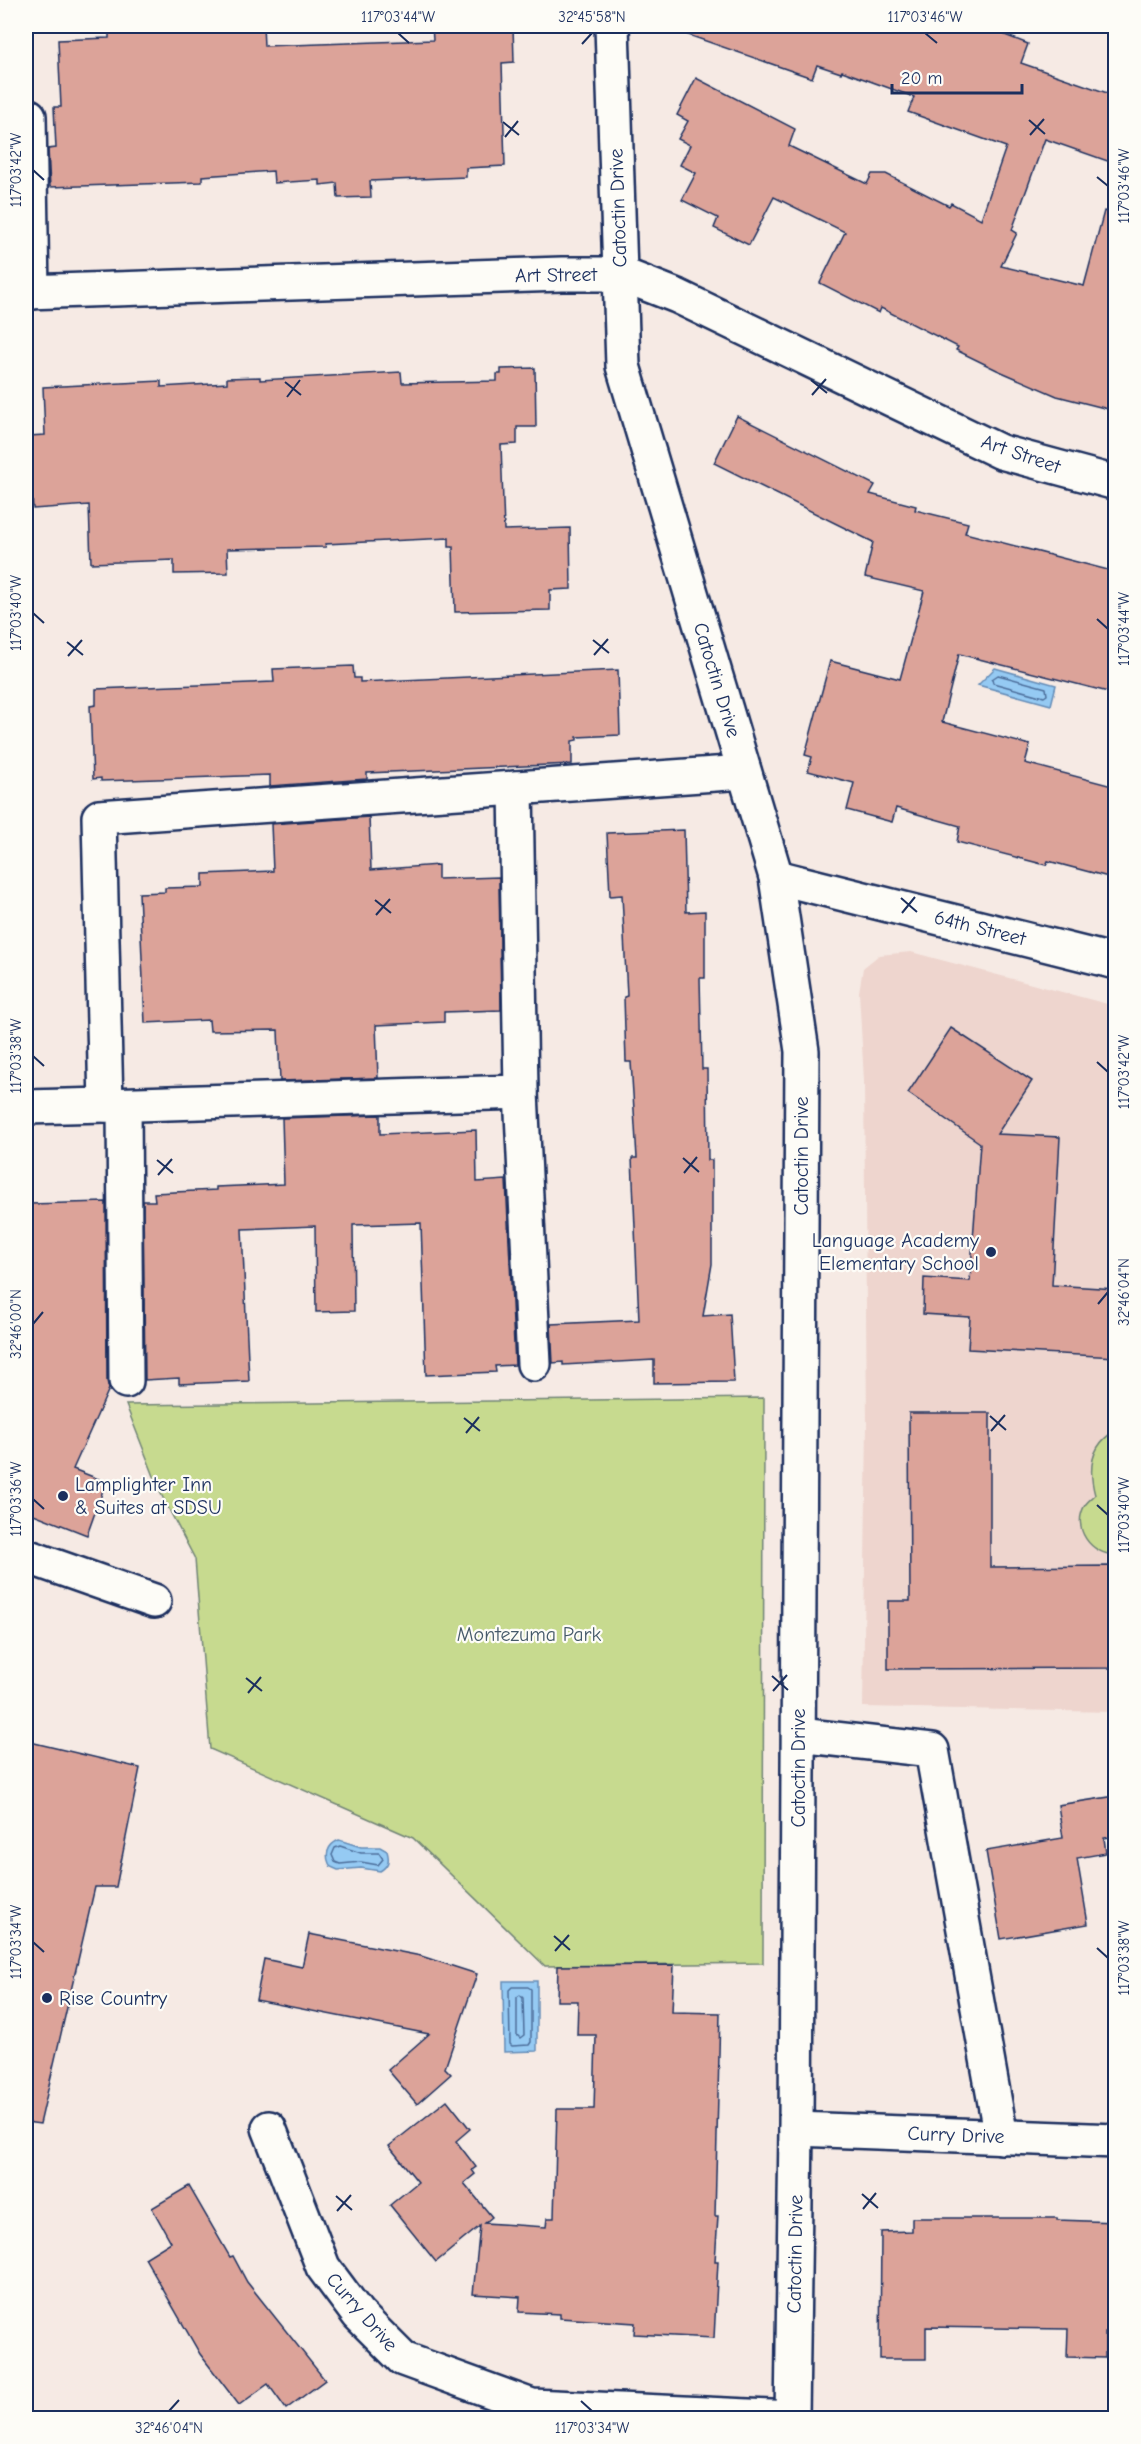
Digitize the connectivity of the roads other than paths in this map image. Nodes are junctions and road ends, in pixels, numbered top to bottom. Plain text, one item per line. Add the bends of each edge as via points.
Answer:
1 (612, 26) edge
2 (29, 116) dead end
3 (621, 274) junction
4 (29, 292) edge
5 (1116, 483) edge
6 (744, 772) junction
7 (516, 788) junction
8 (776, 877) junction
9 (1116, 962) edge
10 (522, 1092) junction
11 (115, 1105) junction
12 (26, 1107) edge
13 (534, 1364) dead end
14 (126, 1381) dead end
15 (26, 1556) edge
16 (154, 1601) dead end
17 (799, 1735) junction
18 (269, 2128) dead end
19 (796, 2129) junction
20 (1001, 2137) junction
21 (1116, 2141) edge
22 (792, 2418) edge

1 - 3 street, Catoctin Drive
2 - 4 street
3 - 4 street, Art Street
3 - 5 street, Art Street via 677,296 1001,452
3 - 6 street, Catoctin Drive via 623,366
6 - 7 street
6 - 8 street, Catoctin Drive
7 - 10 street
7 - 11 street via 99,817
8 - 9 street, 64th Street
8 - 17 street, Catoctin Drive via 802,1051
10 - 11 street
10 - 13 street
11 - 12 street
11 - 14 street
15 - 16 street
17 - 19 street, Catoctin Drive
17 - 20 street via 932,1750
18 - 22 street, Curry Drive via 323,2267 358,2314 403,2359 532,2406
19 - 20 street, Curry Drive
19 - 22 street, Catoctin Drive
20 - 21 street, Curry Drive

